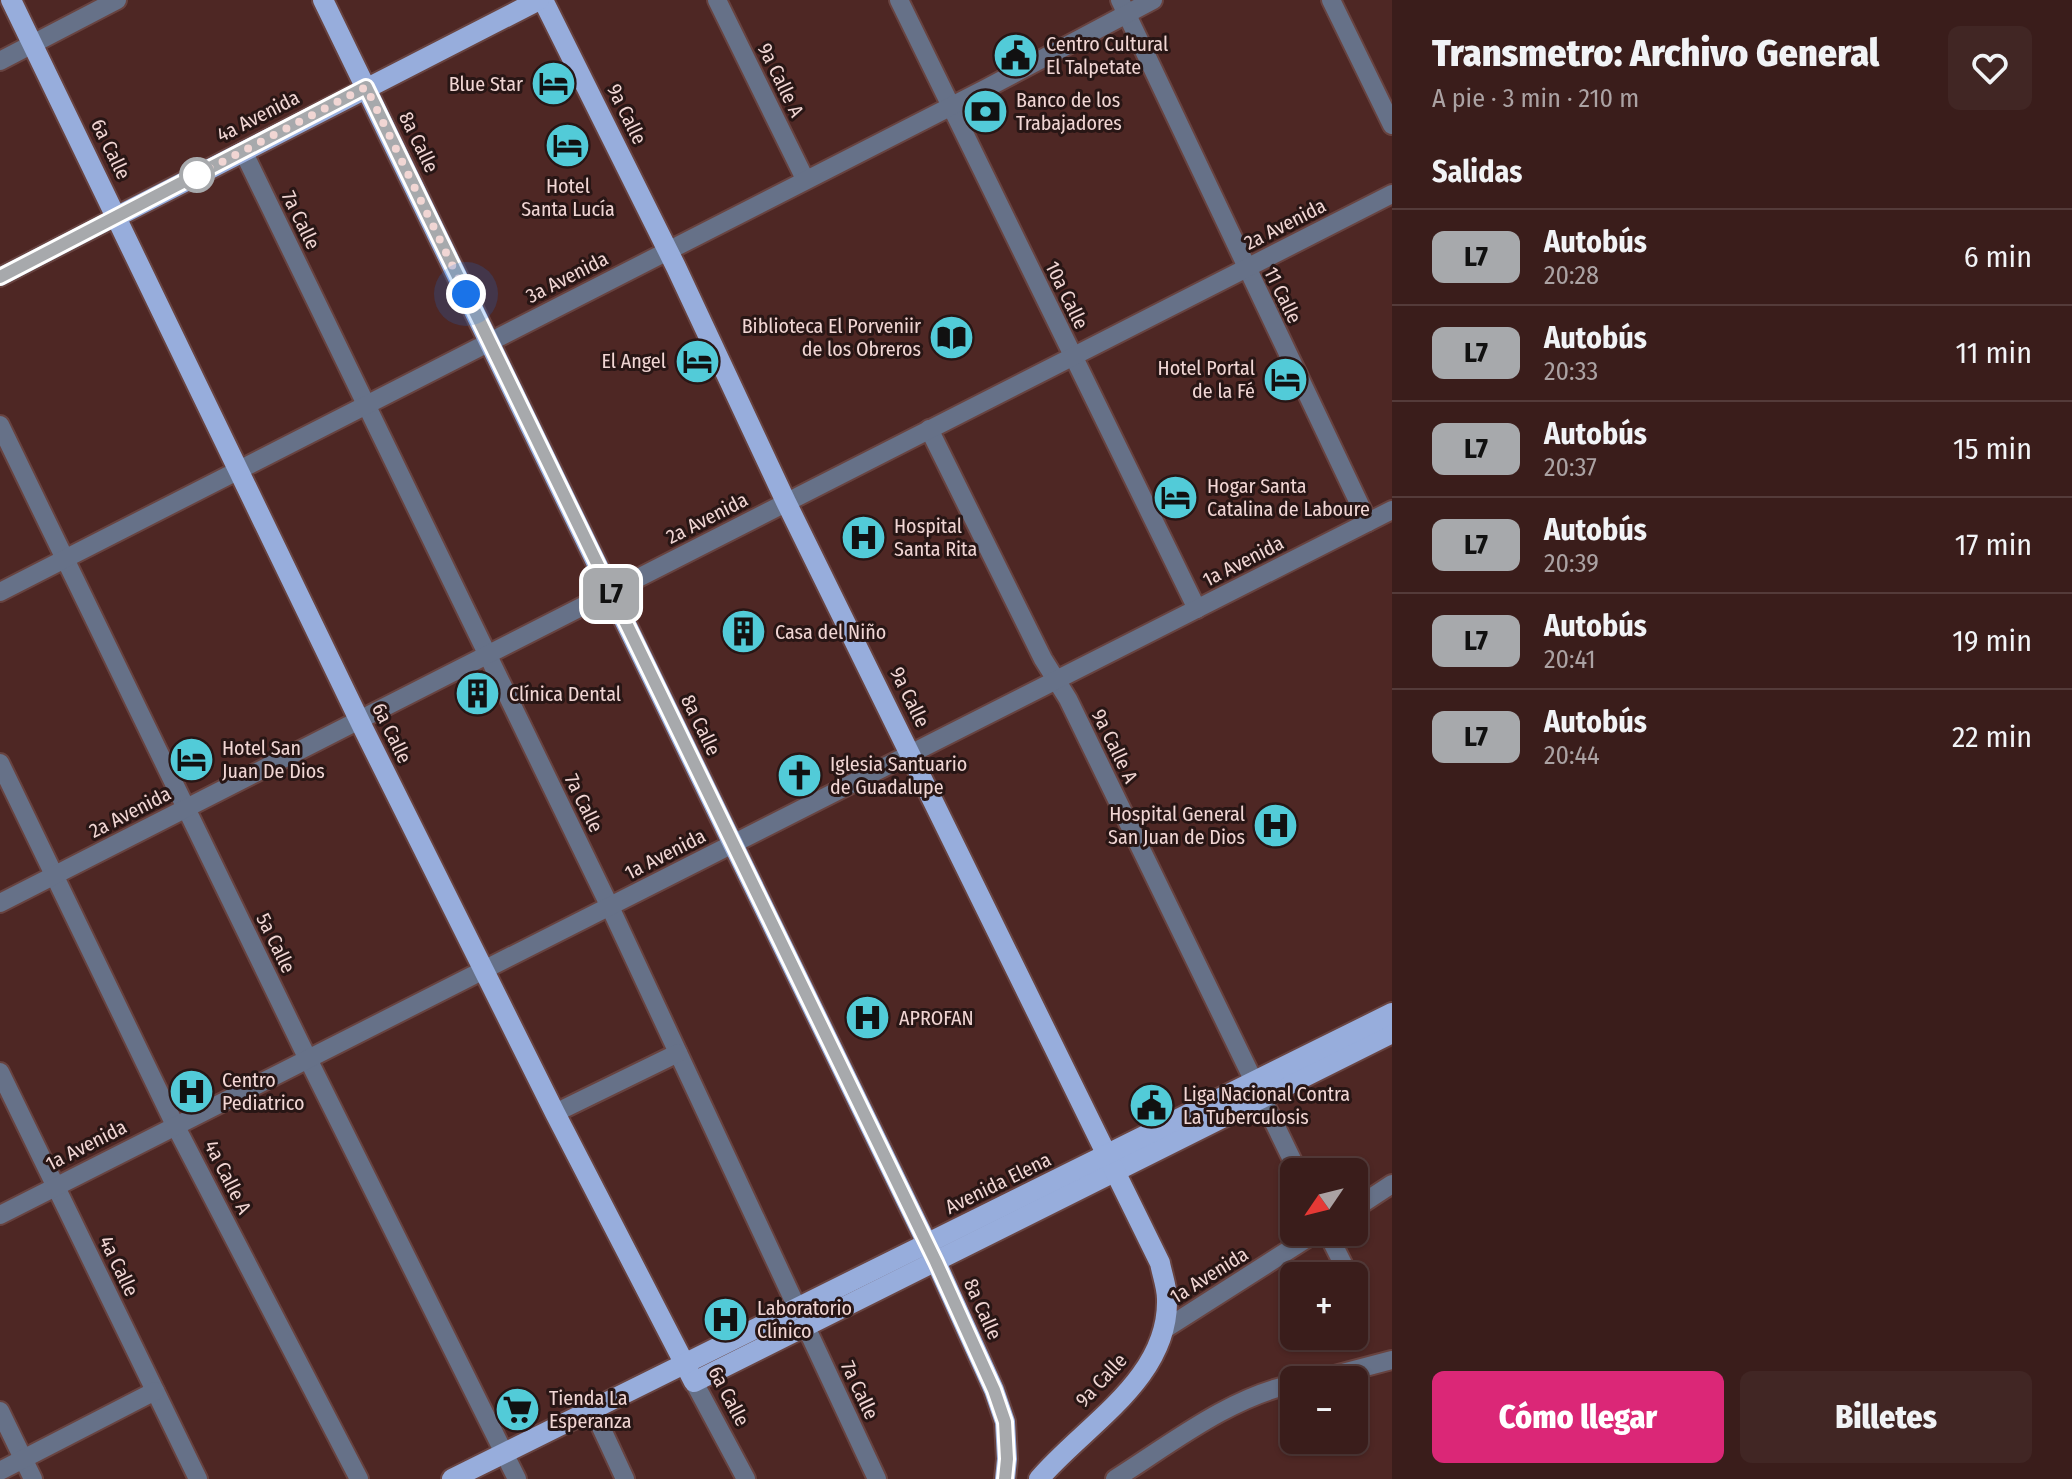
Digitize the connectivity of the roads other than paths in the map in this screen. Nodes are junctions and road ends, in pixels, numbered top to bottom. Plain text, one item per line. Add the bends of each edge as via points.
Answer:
1 (11, 0) edge
2 (117, 0) edge
3 (323, 0) edge
4 (541, 0) edge
5 (717, 0) edge
6 (899, 0) edge
7 (1153, 0) edge
8 (1331, 0) edge
9 (1124, 7) edge
10 (33, 45) junction
11 (0, 61) edge
12 (366, 87) junction
13 (951, 107) junction
14 (1392, 125) edge
15 (243, 151) junction
16 (805, 179) junction
17 (1392, 194) edge
18 (116, 217) junction
19 (667, 250) junction
20 (1245, 268) junction
21 (0, 277) edge
22 (489, 341) junction
23 (1073, 356) junction
24 (366, 404) junction
25 (0, 425) edge
26 (929, 429) junction
27 (240, 469) junction
28 (786, 502) junction
29 (1392, 510) edge
30 (1368, 522) junction
31 (65, 559) junction
32 (0, 592) edge
33 (610, 592) junction
34 (1197, 609) junction
35 (488, 654) junction
36 (1056, 680) junction
37 (359, 720) junction
38 (911, 754) junction
39 (0, 763) edge
40 (186, 808) junction
41 (733, 844) junction
42 (55, 875) junction
43 (0, 903) edge
44 (610, 907) junction
45 (483, 971) junction
46 (1392, 1013) edge
47 (1392, 1033) edge
48 (678, 1053) junction
49 (308, 1058) junction
50 (0, 1072) edge
51 (1259, 1089) junction
52 (555, 1113) junction
53 (175, 1125) junction
54 (1291, 1158) edge
55 (1111, 1164) junction
56 (1392, 1184) edge
57 (56, 1185) junction
58 (1368, 1200) edge
59 (0, 1215) edge
60 (1295, 1246) edge
61 (931, 1254) junction
62 (802, 1317) junction
63 (1165, 1329) junction
64 (1392, 1360) edge
65 (1368, 1366) edge
66 (690, 1374) junction
67 (1280, 1387) edge
68 (155, 1391) junction
69 (593, 1410) junction
70 (0, 1411) edge
71 (505, 1453) junction
72 (24, 1459) junction
73 (0, 1471) edge
74 (33, 1479) edge
75 (198, 1479) edge
76 (359, 1479) edge
77 (452, 1479) edge
78 (517, 1479) edge
79 (625, 1479) edge
80 (746, 1479) edge
81 (877, 1479) edge
82 (1005, 1479) edge
83 (1039, 1479) edge
84 (1115, 1479) edge

1 - 10 main road, 6a Calle
2 - 10 street
3 - 12 main road, 8a Calle
4 - 12 main road, 4a Avenida
4 - 19 main road, 9a Calle
5 - 16 street, 9a Calle A
6 - 13 street, 10a Calle
7 - 9 street, 3a Avenida
8 - 14 street
9 - 13 street, 3a Avenida
9 - 20 street, 11 Calle
10 - 11 street
10 - 18 main road, 6a Calle
12 - 15 main road, 4a Avenida
12 - 22 main road, 8a Calle
13 - 16 street, 3a Avenida
13 - 23 street, 10a Calle
15 - 18 main road, 4a Avenida
15 - 24 street, 7a Calle
16 - 19 street, 3a Avenida
17 - 20 street, 2a Avenida
18 - 21 street, 4a Avenida
18 - 27 main road, 6a Calle
19 - 22 street, 3a Avenida
19 - 28 main road, 9a Calle
20 - 23 street, 2a Avenida
20 - 30 street, 11 Calle
22 - 24 street, 3a Avenida
22 - 33 main road, 8a Calle
23 - 26 street, 2a Avenida
23 - 34 street, 10a Calle
24 - 27 street, 3a Avenida
24 - 35 street, 7a Calle
25 - 31 street, 5a Calle
26 - 28 street, 2a Avenida
26 - 36 street, 9a Calle A
27 - 31 street, 3a Avenida
27 - 37 main road, 6a Calle
28 - 33 street, 2a Avenida
28 - 38 main road, 9a Calle
29 - 30 street, 1a Avenida
30 - 34 street, 1a Avenida
31 - 32 street, 3a Avenida
31 - 40 street, 5a Calle
33 - 35 street, 2a Avenida
33 - 41 main road, 8a Calle
34 - 36 street, 1a Avenida
35 - 37 street, 2a Avenida
35 - 44 street, 7a Calle
36 - 38 street, 1a Avenida
36 - 51 street, 9a Calle A
37 - 40 street, 2a Avenida
37 - 45 main road, 6a Calle
38 - 41 street, 1a Avenida
38 - 55 main road, 9a Calle
39 - 42 street, 4a Calle A
40 - 42 street, 2a Avenida
40 - 49 street, 5a Calle
41 - 44 street, 1a Avenida
41 - 61 main road, 8a Calle
42 - 43 street, 2a Avenida
42 - 53 street, 4a Calle A
44 - 45 street, 1a Avenida
44 - 48 street, 7a Calle
45 - 49 street, 1a Avenida
45 - 52 main road, 6a Calle
46 - 51 main road, Avenida Elena
47 - 51 main road, Avenida Elena
48 - 52 street
48 - 62 street, 7a Calle
49 - 53 street, 1a Avenida
49 - 71 street, 5a Calle
50 - 57 street, 4a Calle
51 - 54 street, 9a Calle A
51 - 55 main road, Avenida Elena
52 - 66 main road, 6a Calle
53 - 57 street, 1a Avenida
53 - 76 street, 4a Calle A
55 - 61 main road, Avenida Elena
55 - 63 main road, 9a Calle via 1160,1263 1167,1297
56 - 58 street
57 - 59 street, 1a Avenida
57 - 68 street, 4a Calle
60 - 63 street, 1a Avenida
61 - 62 main road, Avenida Elena
61 - 82 main road, 8a Calle via 1005,1422
62 - 66 main road, Avenida Elena
62 - 81 street, 7a Calle
63 - 83 main road, 9a Calle via 1138,1378
64 - 65 street
66 - 69 main road, Avenida Elena
66 - 80 street, 6a Calle
67 - 84 street via 1219,1415
68 - 72 street
68 - 75 street, 4a Calle
69 - 71 main road, Avenida Elena
69 - 79 street
70 - 72 street
71 - 77 main road, Avenida Elena
71 - 78 street, 5a Calle
72 - 73 street
72 - 74 street

